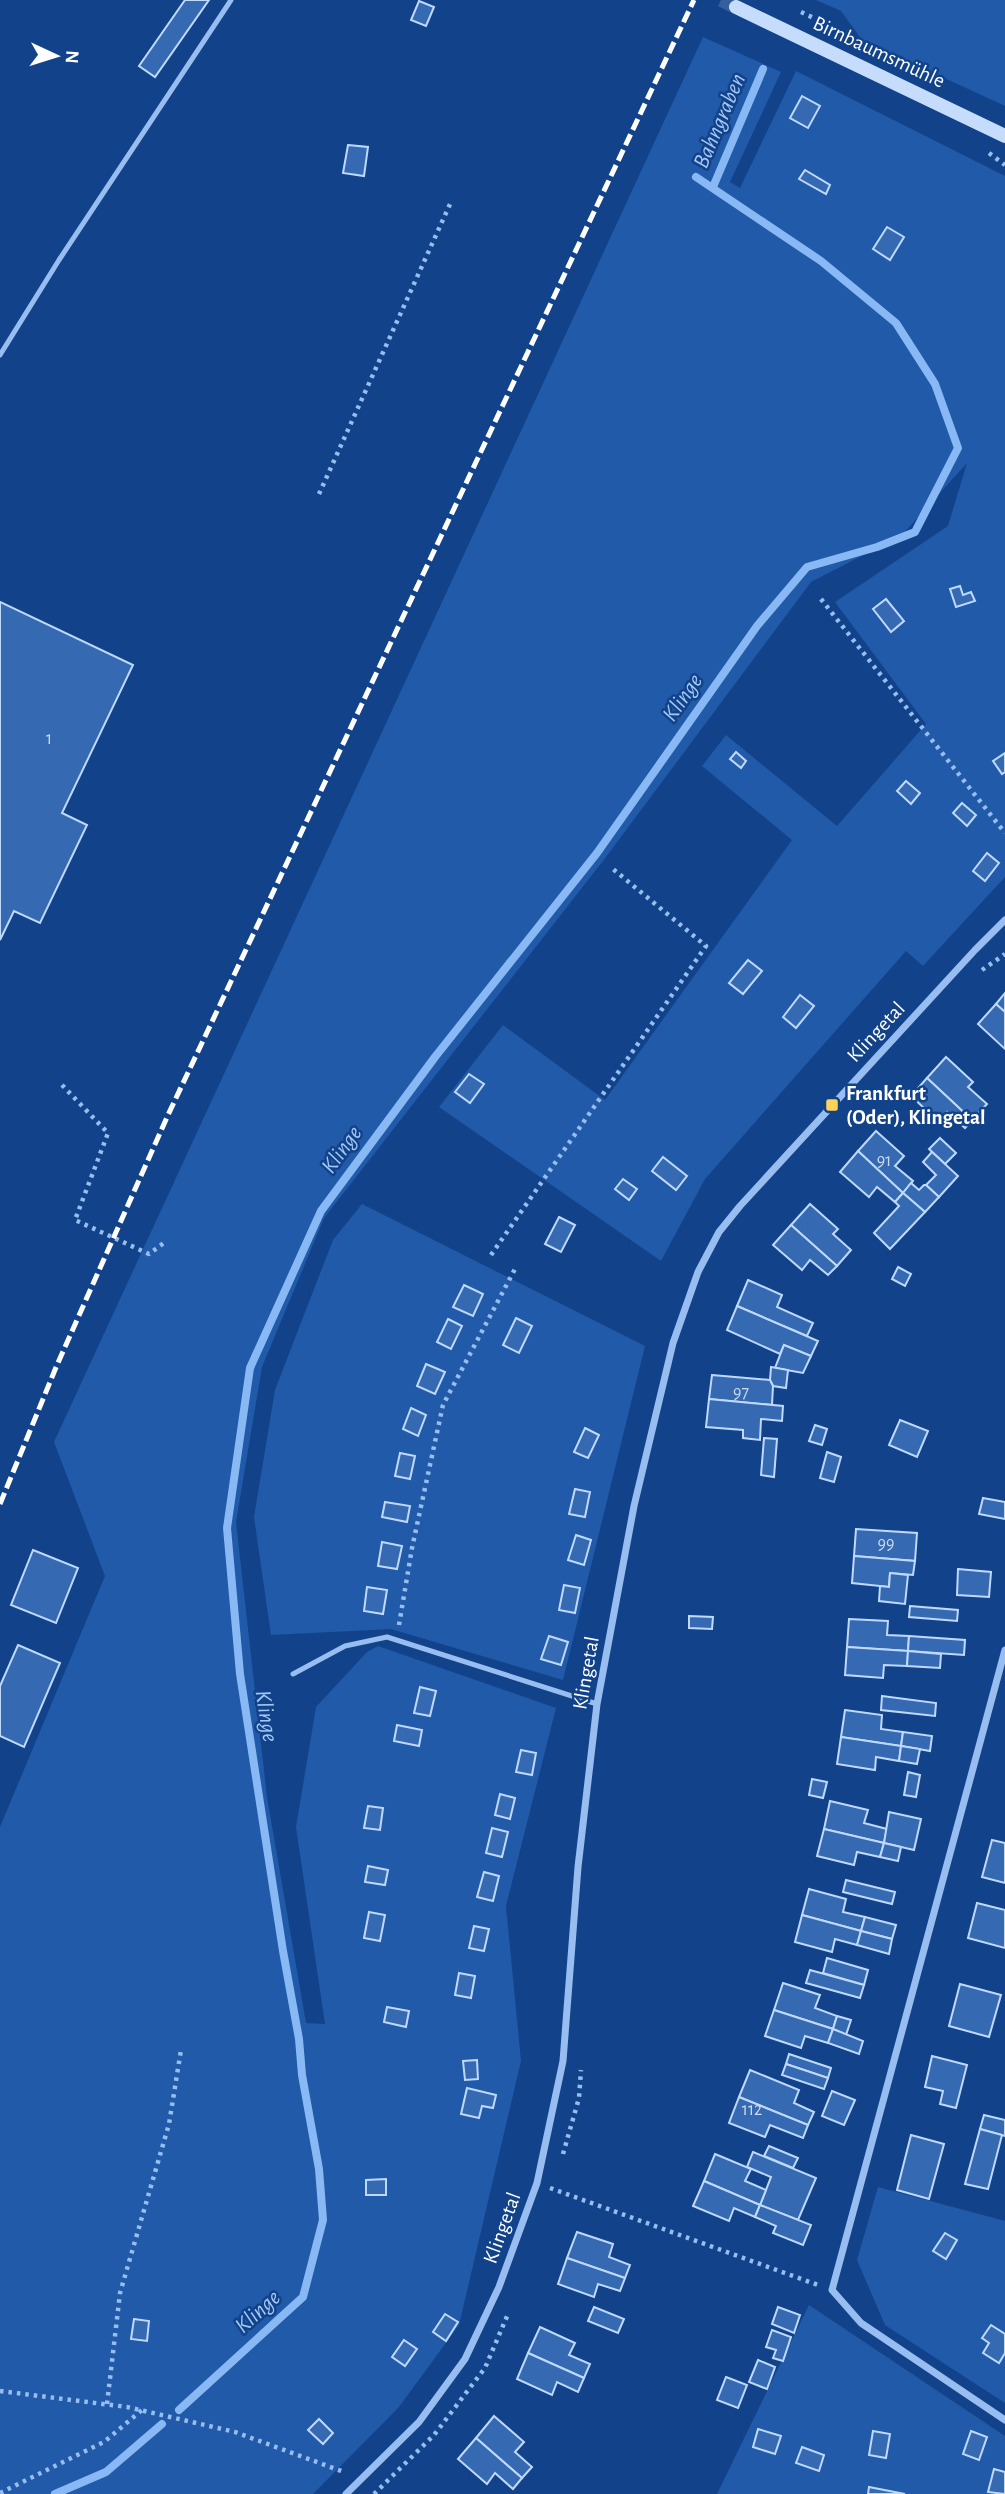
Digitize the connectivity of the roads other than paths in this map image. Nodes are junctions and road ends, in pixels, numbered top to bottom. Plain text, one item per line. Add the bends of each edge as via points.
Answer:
1 (231, 0) edge
2 (736, 7) dead end
3 (1005, 136) edge
4 (0, 355) edge
5 (1005, 920) edge
6 (1005, 1650) edge
7 (1003, 1665) edge
8 (293, 1674) dead end
9 (597, 1704) junction
10 (1005, 2420) edge
11 (346, 2494) edge

1 - 4 lane
2 - 3 main road, Birnbaumsmühle
5 - 9 street, Klingetal via 740,1206 719,1232 698,1272 656,1410
6 - 7 street
7 - 10 street via 832,2290 860,2323
8 - 9 lane via 345,1646 387,1637
9 - 11 street, Klingetal via 563,2061 537,2183 499,2287 465,2360 419,2422

